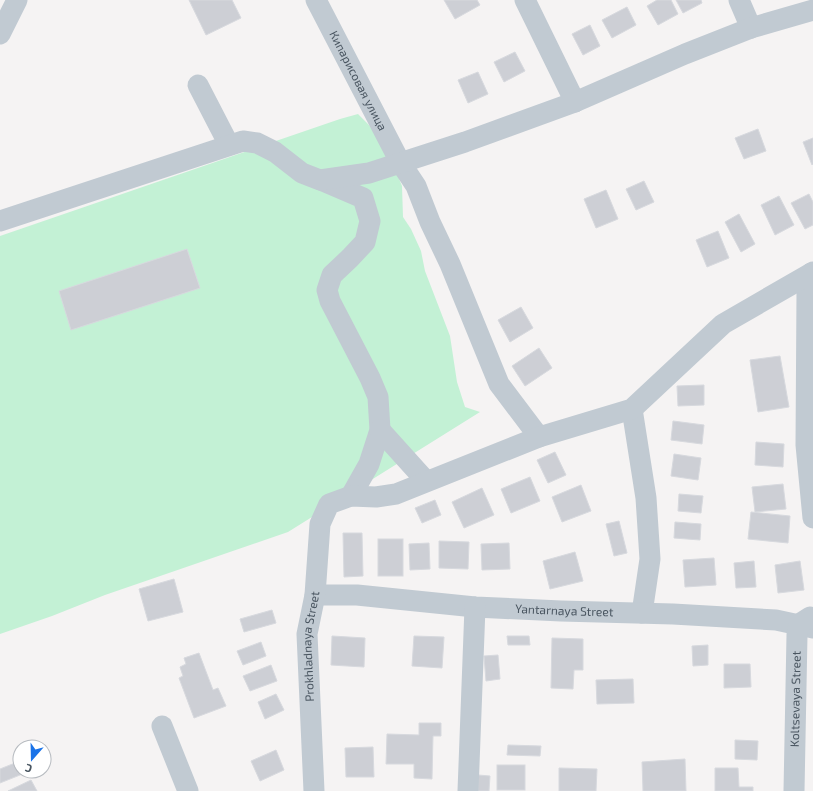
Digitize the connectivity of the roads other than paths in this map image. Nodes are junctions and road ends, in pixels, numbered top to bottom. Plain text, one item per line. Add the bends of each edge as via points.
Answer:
1 (17, 0) edge
2 (316, 0) edge
3 (525, 0) edge
4 (739, 0) edge
5 (813, 10) edge
6 (751, 28) junction
7 (0, 34) edge
8 (198, 85) dead end
9 (575, 102) junction
10 (230, 145) junction
11 (400, 162) junction
12 (369, 173) junction
13 (320, 180) junction
14 (363, 198) junction
15 (1, 219) edge
16 (812, 273) edge
17 (632, 409) junction
18 (380, 430) junction
19 (539, 437) junction
20 (426, 481) junction
21 (352, 496) junction
22 (813, 518) edge
23 (315, 595) junction
24 (475, 607) junction
25 (642, 613) junction
26 (808, 622) edge
27 (162, 726) dead end
28 (188, 791) edge
29 (314, 791) edge
30 (468, 791) edge
31 (794, 791) edge

1 - 7 street
2 - 11 street, Кипарисовая улица
3 - 9 street
4 - 6 street
5 - 6 street
6 - 9 street
8 - 10 street
9 - 11 street
10 - 13 street via 243,141 256,143 275,152 302,173
10 - 15 street
11 - 12 street
11 - 19 street, Кипарисовая улица via 416,186 499,384
12 - 13 street
12 - 14 street
13 - 14 street
14 - 18 street via 370,221 365,242 332,275 327,290 330,301 378,397
16 - 17 street via 724,324
16 - 22 street via 807,291 806,445
17 - 19 street
17 - 25 street via 646,498 650,559
18 - 20 street
18 - 21 street via 368,464
19 - 20 street
20 - 21 street via 396,494 376,497
21 - 23 street, Prokhladnaya Street via 328,504 320,524
23 - 24 street, Yantarnaya Street via 357,595
23 - 29 street, Prokhladnaya Street via 307,634
24 - 25 street, Yantarnaya Street
24 - 30 street
25 - 26 street, Yantarnaya Street
26 - 31 street, Koltsevaya Street via 797,641
27 - 28 street

